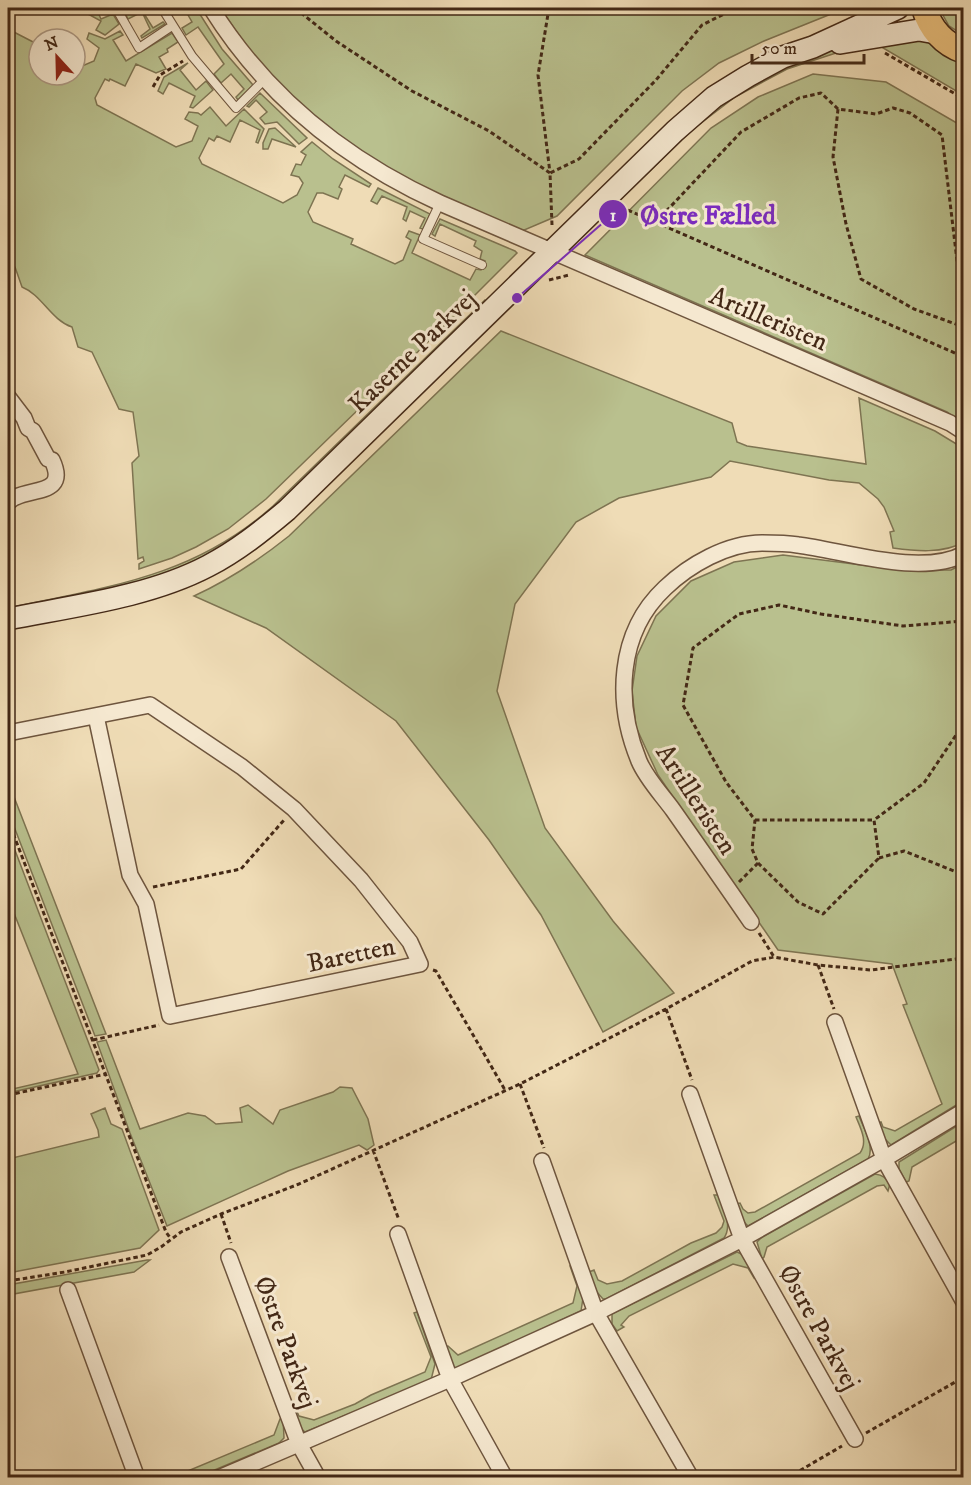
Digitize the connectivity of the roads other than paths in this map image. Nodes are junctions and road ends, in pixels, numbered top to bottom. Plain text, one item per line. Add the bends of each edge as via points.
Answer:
1 (116, 8) edge
2 (162, 8) edge
3 (212, 8) edge
4 (898, 8) edge
5 (924, 8) edge
6 (172, 26) junction
7 (936, 33) junction
8 (813, 47) junction
9 (963, 51) edge
10 (265, 79) junction
11 (440, 203) junction
12 (549, 244) junction
13 (482, 265) dead end
14 (8, 397) edge
15 (963, 432) edge
16 (8, 502) edge
17 (963, 554) edge
18 (8, 619) edge
19 (96, 716) junction
20 (8, 733) edge
21 (751, 922) road end
22 (835, 1022) road end
23 (690, 1094) road end
24 (963, 1111) edge
25 (884, 1160) junction
26 (542, 1161) road end
27 (398, 1234) road end
28 (742, 1239) junction
29 (229, 1257) road end
30 (68, 1290) dead end
31 (963, 1302) edge
32 (597, 1313) junction
33 (450, 1379) junction
34 (855, 1439) road end
35 (299, 1444) junction
36 (137, 1478) edge
37 (219, 1478) edge
38 (318, 1478) edge
39 (505, 1478) edge
40 (691, 1478) edge

1 - 6 lane via 139,48
2 - 6 lane
3 - 10 street, Artilleristen
4 - 8 street, Kaserne Parkvej
5 - 7 main road
6 - 10 lane via 236,108
7 - 8 street, Kaserne Parkvej via 919,30
7 - 9 main road
8 - 12 street, Kaserne Parkvej via 783,57 714,97 606,200
10 - 11 street, Artilleristen via 348,152
11 - 12 street, Artilleristen
11 - 13 lane via 423,239
12 - 15 street, Artilleristen
12 - 18 street, Kaserne Parkvej via 287,510 242,545 208,567 173,582
14 - 16 street via 56,470 48,488
17 - 21 street, Artilleristen via 954,559 910,564 796,544 758,543 720,552 682,571 653,599 631,638 624,679 625,718 640,763
19 - 19 street, Baretten via 130,875 146,904 170,1016 420,964 410,942 361,880 294,809 242,767 150,705
19 - 20 street, Baretten
22 - 25 street
23 - 28 street, Østre Parkvej
24 - 25 street, Østre Parkvej
25 - 28 street, Østre Parkvej
25 - 31 street
26 - 32 street
27 - 33 street
28 - 32 street, Østre Parkvej
28 - 34 street, Østre Parkvej
29 - 35 street, Østre Parkvej
30 - 36 street
32 - 33 street, Østre Parkvej
32 - 40 street
33 - 35 street, Østre Parkvej
33 - 39 street
35 - 37 street, Østre Parkvej
35 - 38 street, Østre Parkvej

